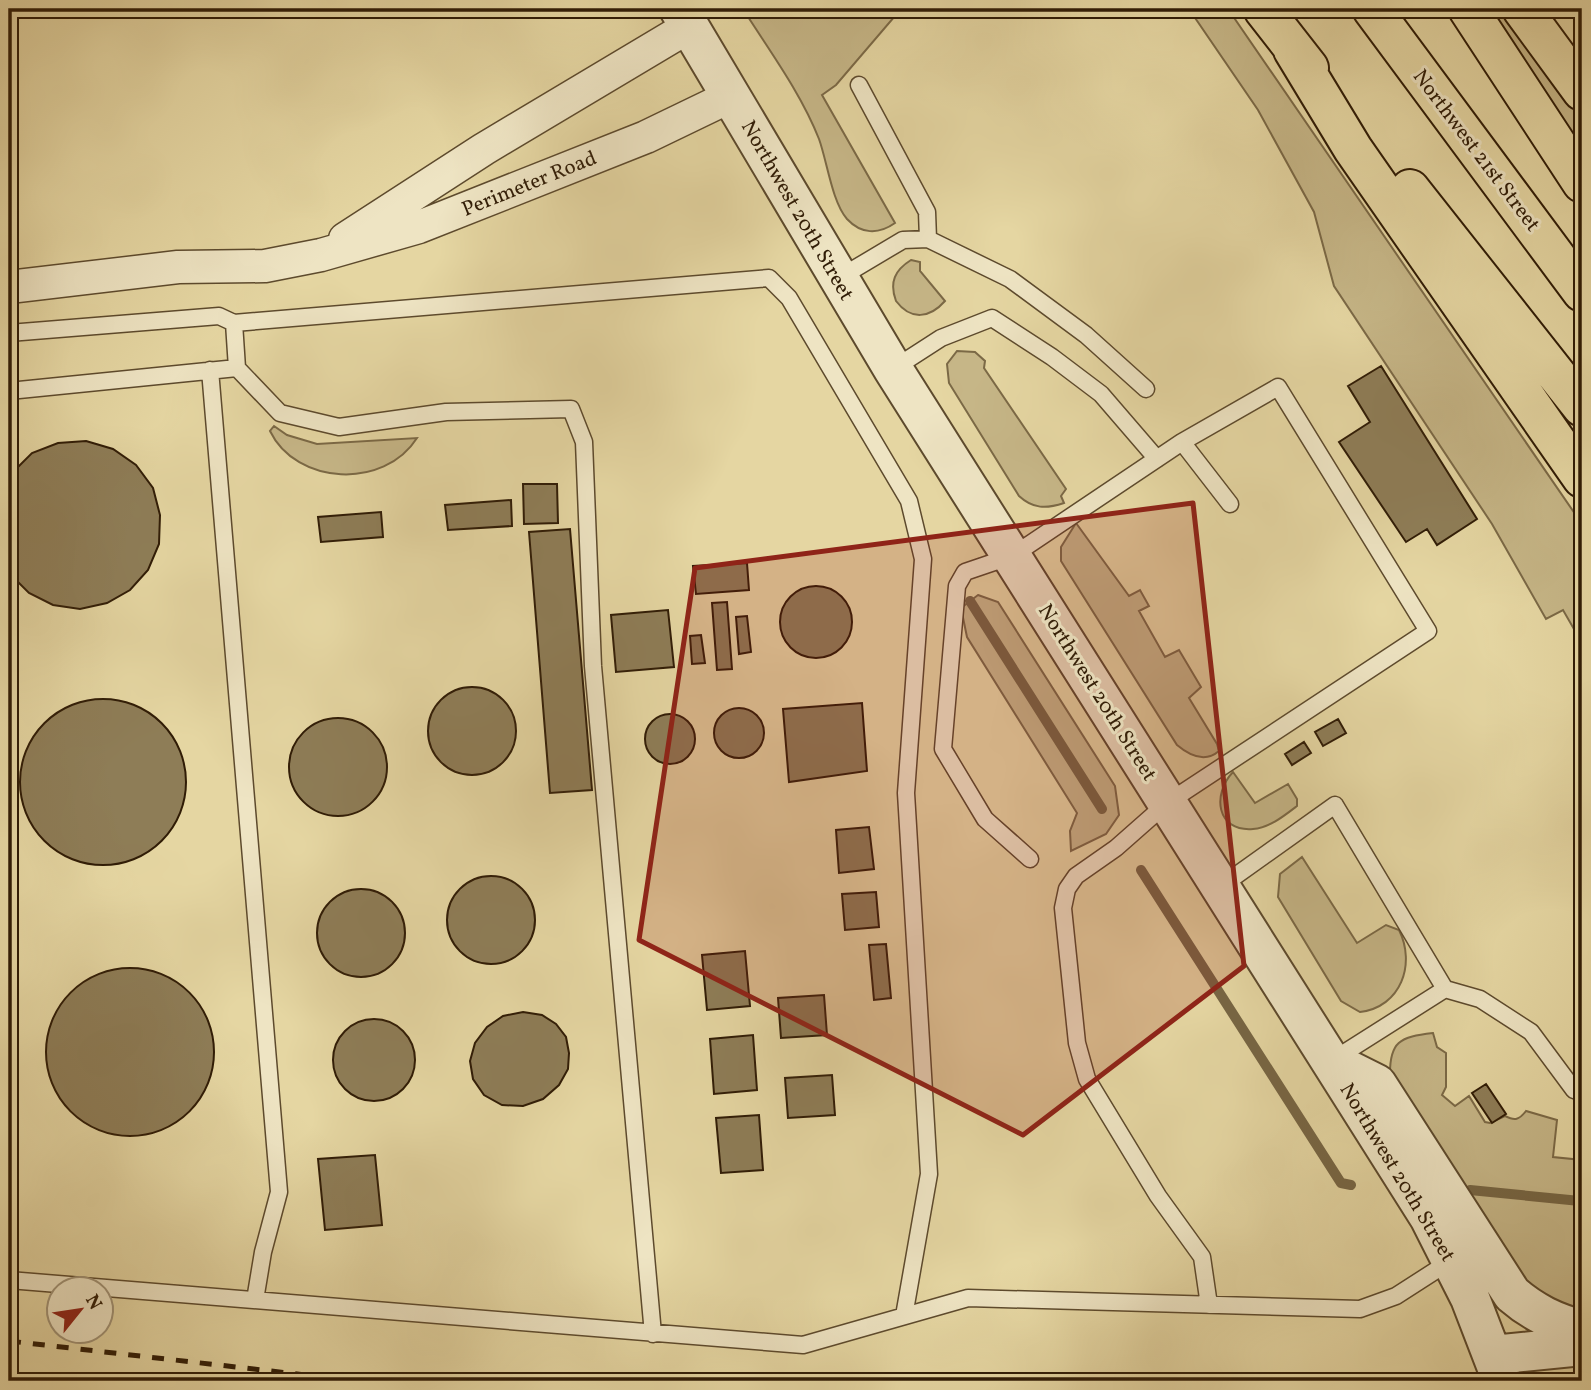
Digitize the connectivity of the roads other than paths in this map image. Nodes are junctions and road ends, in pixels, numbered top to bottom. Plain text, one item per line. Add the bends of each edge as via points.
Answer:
1 (1263, 9) edge
2 (1372, 9) edge
3 (1468, 9) edge
4 (1522, 9) edge
5 (684, 18) edge
6 (1293, 50) junction
7 (859, 85) dead end
8 (1582, 91) edge
9 (731, 96) junction
10 (1582, 183) edge
11 (928, 239) junction
12 (321, 256) junction
13 (837, 279) junction
14 (9, 287) edge
15 (1582, 292) edge
16 (234, 323) junction
17 (9, 333) edge
18 (237, 368) junction
19 (892, 369) junction
20 (210, 370) junction
21 (1146, 389) dead end
22 (9, 391) edge
23 (1582, 407) edge
24 (1182, 442) junction
25 (1157, 459) junction
26 (1582, 478) edge
27 (1230, 504) dead end
28 (1012, 556) junction
29 (1167, 803) junction
30 (1031, 859) dead end
31 (1220, 887) junction
32 (1445, 989) junction
33 (1331, 1061) junction
34 (1574, 1090) dead end
35 (1452, 1260) junction
36 (9, 1280) edge
37 (256, 1300) junction
38 (1209, 1305) junction
39 (904, 1316) junction
40 (1582, 1330) edge
41 (653, 1334) junction
42 (1582, 1346) edge
43 (1497, 1368) edge

1 - 6 main road
2 - 15 main road, Northwest 21st Street
3 - 10 main road
4 - 8 main road
5 - 9 street, Northwest 20th Street
5 - 12 street, Perimeter Road
6 - 23 main road via 1369,137
6 - 26 main road via 1353,149
7 - 11 lane via 927,212
9 - 12 street, Perimeter Road via 646,137 419,227
9 - 13 street, Northwest 20th Street
11 - 13 lane via 903,240
11 - 21 lane via 1010,279 1086,335
12 - 14 street, Perimeter Road
13 - 19 street, Northwest 20th Street
16 - 17 lane via 219,316
16 - 18 lane
16 - 39 lane via 769,278 789,298 909,501 923,559 906,793 929,1174
18 - 20 lane
18 - 41 lane via 280,412 339,427 446,412 571,409 584,442 593,666
19 - 25 lane via 941,338 992,318 1101,394
19 - 28 street, Northwest 20th Street
20 - 22 lane
20 - 37 lane via 279,1192
24 - 25 lane
24 - 27 lane
24 - 29 lane via 1278,387 1428,631
25 - 28 lane
28 - 29 street, Northwest 20th Street
28 - 30 lane via 965,572 957,586 943,749 985,819
29 - 31 street, Northwest 20th Street
29 - 38 lane via 1076,876 1063,908 1077,1043 1087,1079 1158,1196 1202,1257
31 - 32 lane via 1335,805
31 - 33 street, Northwest 20th Street
32 - 33 lane
32 - 34 lane via 1485,1003 1538,1039
33 - 35 street, Northwest 20th Street
33 - 40 street via 1377,1084 1512,1294 1552,1322
35 - 38 lane via 1396,1296 1360,1308
35 - 43 street, Northwest 20th Street
36 - 37 lane
37 - 41 lane
38 - 39 lane via 968,1298
39 - 41 lane via 803,1345
42 - 43 street

